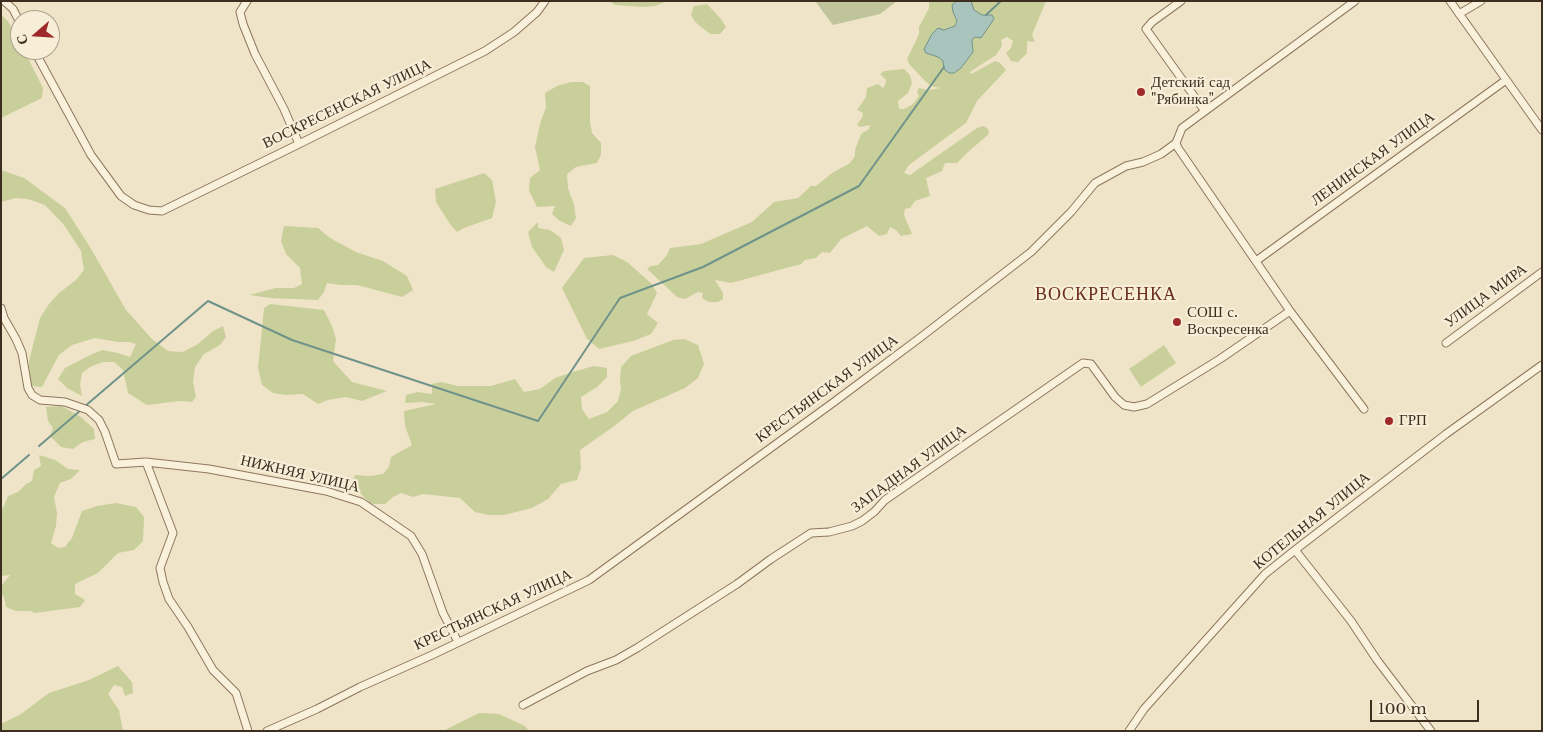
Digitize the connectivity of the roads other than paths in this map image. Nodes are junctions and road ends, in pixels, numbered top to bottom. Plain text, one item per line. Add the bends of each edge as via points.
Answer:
1 (247, 1) edge
2 (546, 1) edge
3 (1181, 1) edge
4 (1355, 1) edge
5 (1450, 1) edge
6 (1482, 1) edge
7 (1459, 14) junction
8 (39, 60) edge
9 (1506, 80) junction
10 (1204, 110) junction
11 (1542, 130) edge
12 (1176, 143) junction
13 (299, 144) junction
14 (1256, 261) junction
15 (1542, 272) edge
16 (1, 308) edge
17 (1290, 312) junction
18 (1446, 342) dead end
19 (1542, 365) edge
20 (1364, 408) dead end
21 (146, 462) junction
22 (1295, 550) junction
23 (458, 642) junction
24 (523, 705) dead end
25 (248, 731) edge
26 (267, 731) edge
27 (1129, 731) edge
28 (1431, 731) edge

1 - 13 street via 240,12 242,24
2 - 13 street, ВОСКРЕСЕНСКАЯ УЛИЦА via 514,32 485,51
3 - 10 street via 1146,29
4 - 10 street, КРЕСТЬЯНСКАЯ УЛИЦА
5 - 7 street
6 - 7 street
7 - 9 street
8 - 13 street, ВОСКРЕСЕНСКАЯ УЛИЦА via 91,155 121,196 149,210 162,211
9 - 11 street
9 - 14 street, ЛЕНИНСКАЯ УЛИЦА
10 - 12 street, КРЕСТЬЯНСКАЯ УЛИЦА via 1182,128
12 - 14 street
12 - 23 street, КРЕСТЬЯНСКАЯ УЛИЦА via 1161,154 1126,166 1095,183 1071,212 1023,258 834,402 588,580
14 - 17 street
15 - 18 street, УЛИЦА МИРА
16 - 21 street, НИЖНЯЯ УЛИЦА via 22,353 32,396 88,410 99,420 116,464
17 - 20 street
17 - 24 street, ЗАПАДНАЯ УЛИЦА via 1147,404 1124,405 1091,364 1083,363 885,500 862,521 829,532 811,533 637,648
19 - 22 street, КОТЕЛЬНАЯ УЛИЦА
21 - 23 street, НИЖНЯЯ УЛИЦА via 209,469 361,502 411,536 422,554 443,613
21 - 25 street via 172,533 160,568 168,599 213,670 236,693
22 - 27 street, КОТЕЛЬНАЯ УЛИЦА via 1265,574 1144,708
22 - 28 street via 1352,621
23 - 26 street, КРЕСТЬЯНСКАЯ УЛИЦА

